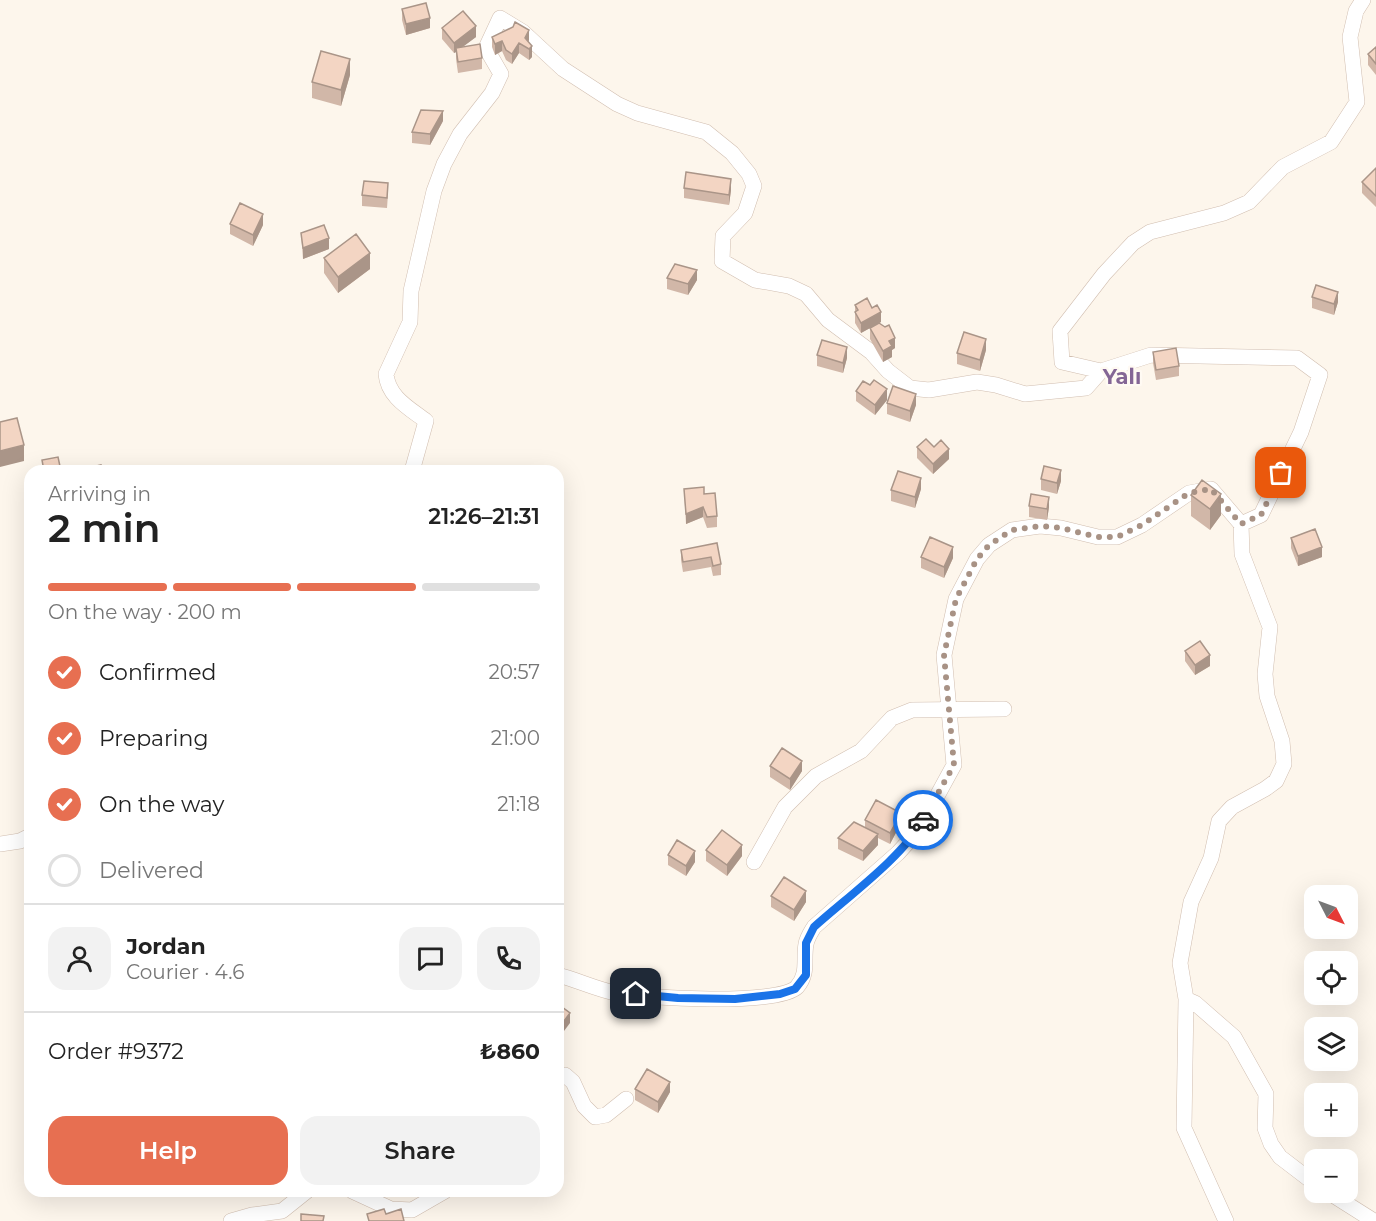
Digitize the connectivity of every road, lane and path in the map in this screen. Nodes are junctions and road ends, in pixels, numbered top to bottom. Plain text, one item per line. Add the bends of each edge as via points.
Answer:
1 (1363, 0) edge
2 (1101, 371) junction
3 (414, 465) edge
4 (1241, 524) junction
5 (949, 709) junction
6 (1004, 709) dead end
7 (24, 839) edge
8 (0, 844) edge
9 (754, 862) dead end
10 (564, 977) edge
11 (1186, 999) junction
12 (564, 1075) edge
13 (626, 1099) dead end
14 (1304, 1175) edge
15 (300, 1197) edge
16 (365, 1197) edge
17 (435, 1197) edge
18 (1345, 1203) edge
19 (231, 1221) edge
20 (1226, 1221) edge
21 (1374, 1221) edge

1 - 2 street via 1350,37 1357,102 1331,142 1283,167 1249,202 1224,213 1150,232 1133,243 1060,332 1062,362
2 - 3 street via 1086,388 1025,394 977,382 929,390 909,388 871,352 828,320 806,294 789,286 755,280 722,261 723,236 745,213 754,186 732,153 706,132 617,104 563,69 523,32 501,18 486,48 501,74 444,164 411,291 410,322 386,374 395,397 426,421
2 - 4 street via 1151,355 1297,357 1320,375 1301,432 1261,515
4 - 5 street via 1211,489 1189,493 1117,537 1040,526 1012,530 989,545 977,559 956,599 944,655
4 - 11 street via 1242,554 1270,627 1267,696 1282,741 1284,764 1276,781 1232,807 1219,821 1211,858 1191,903 1180,963
5 - 6 street
5 - 9 street via 912,710 892,718 861,751 816,777 785,807
5 - 10 street via 954,765 918,831 814,927 806,943 806,975 795,989 735,999 678,998 614,992
7 - 8 street
11 - 14 street via 1234,1037 1266,1094 1265,1128 1271,1144
11 - 20 street via 1184,1128
12 - 13 street via 595,1117 606,1115
15 - 19 street via 282,1211
16 - 17 street via 391,1209 412,1210
18 - 21 street

